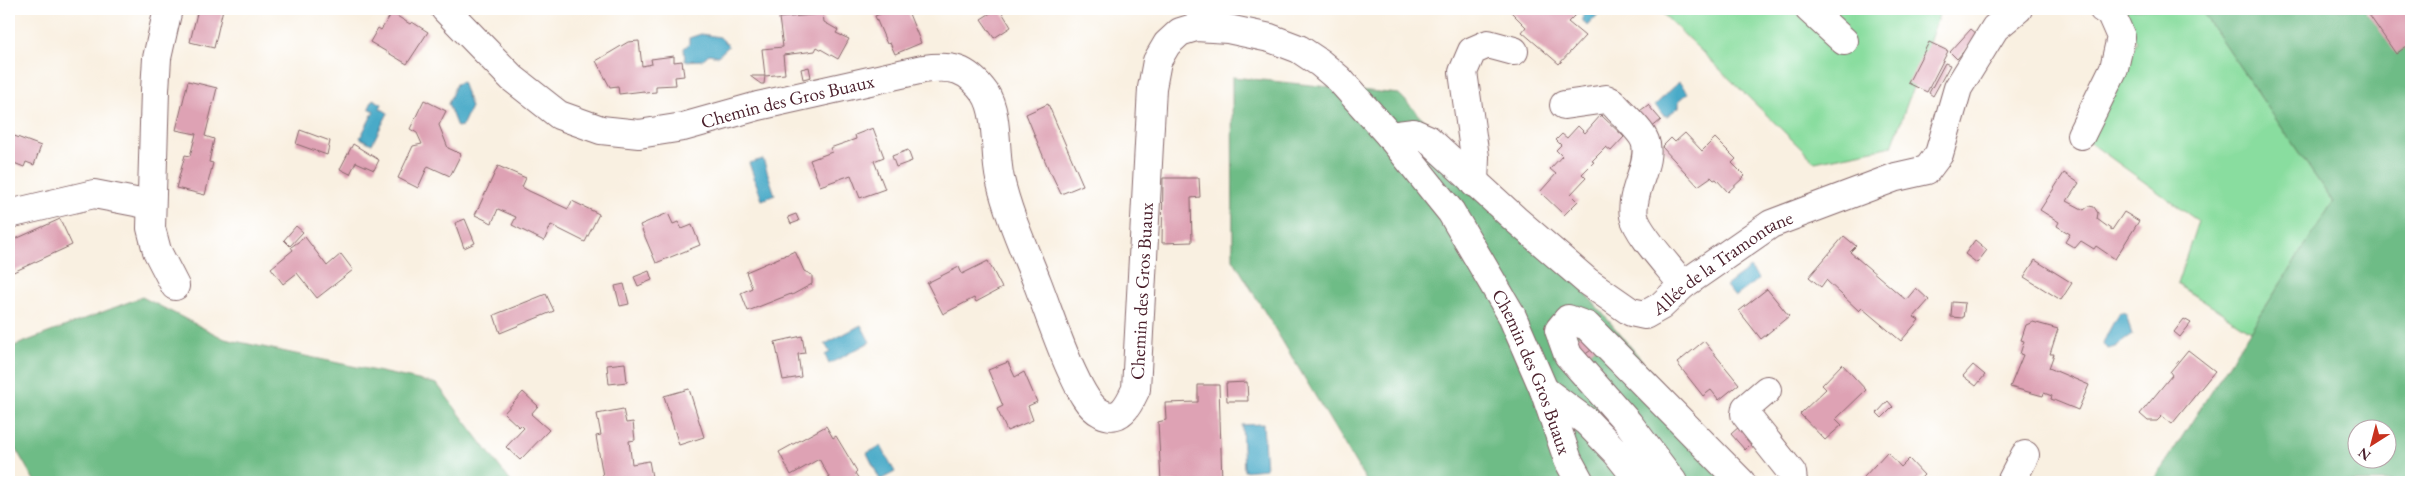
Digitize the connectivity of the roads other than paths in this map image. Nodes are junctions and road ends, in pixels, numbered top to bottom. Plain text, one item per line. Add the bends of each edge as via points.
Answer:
1 (168, 9) edge
2 (445, 9) edge
3 (1809, 9) edge
4 (2018, 9) edge
5 (2103, 9) edge
6 (1200, 18) edge
7 (1844, 41) dead end
8 (1514, 51) dead end
9 (1564, 105) dead end
10 (2081, 135) dead end
11 (1390, 136) junction
12 (1474, 183) junction
13 (151, 205) junction
14 (9, 214) edge
15 (1684, 285) junction
16 (175, 286) dead end
17 (1544, 390) junction
18 (1767, 390) dead end
19 (2025, 455) dead end
20 (1580, 482) edge
21 (1640, 482) edge
22 (1673, 482) edge
23 (1741, 482) edge
24 (1793, 482) edge
25 (2011, 482) edge

1 - 13 street via 155,82
2 - 6 street, Chemin des Gros Buaux via 512,78 559,115 601,130 638,134 683,127 758,106 923,69 945,66 963,70 985,94 992,116 1000,179 1073,374 1094,409 1111,416 1118,416 1125,410 1136,390 1152,88 1157,61 1167,44
3 - 7 street
4 - 15 street, Allée de la Tramontane via 1995,28 1958,88 1939,154 1927,170 1896,177 1771,224
5 - 10 street via 2110,12 2121,37 2114,68
6 - 11 street, Chemin des Gros Buaux via 1299,49 1339,79
8 - 12 street via 1488,44 1472,51 1463,72 1475,157
9 - 15 street via 1606,99 1644,140 1646,150 1633,206 1634,217
11 - 12 street, Allée de la Tramontane via 1407,132 1422,135
11 - 17 street, Chemin des Gros Buaux via 1451,212 1511,314
12 - 15 street, Allée de la Tramontane via 1588,282 1631,312 1640,315 1650,313
13 - 14 street via 94,194
13 - 16 street via 151,228 157,252
17 - 20 street, Chemin des Gros Buaux via 1568,460
17 - 21 street via 1587,422
18 - 24 street via 1746,408 1745,414 1792,473
19 - 25 street
22 - 23 street via 1629,424 1568,355 1559,330 1568,319 1588,326

